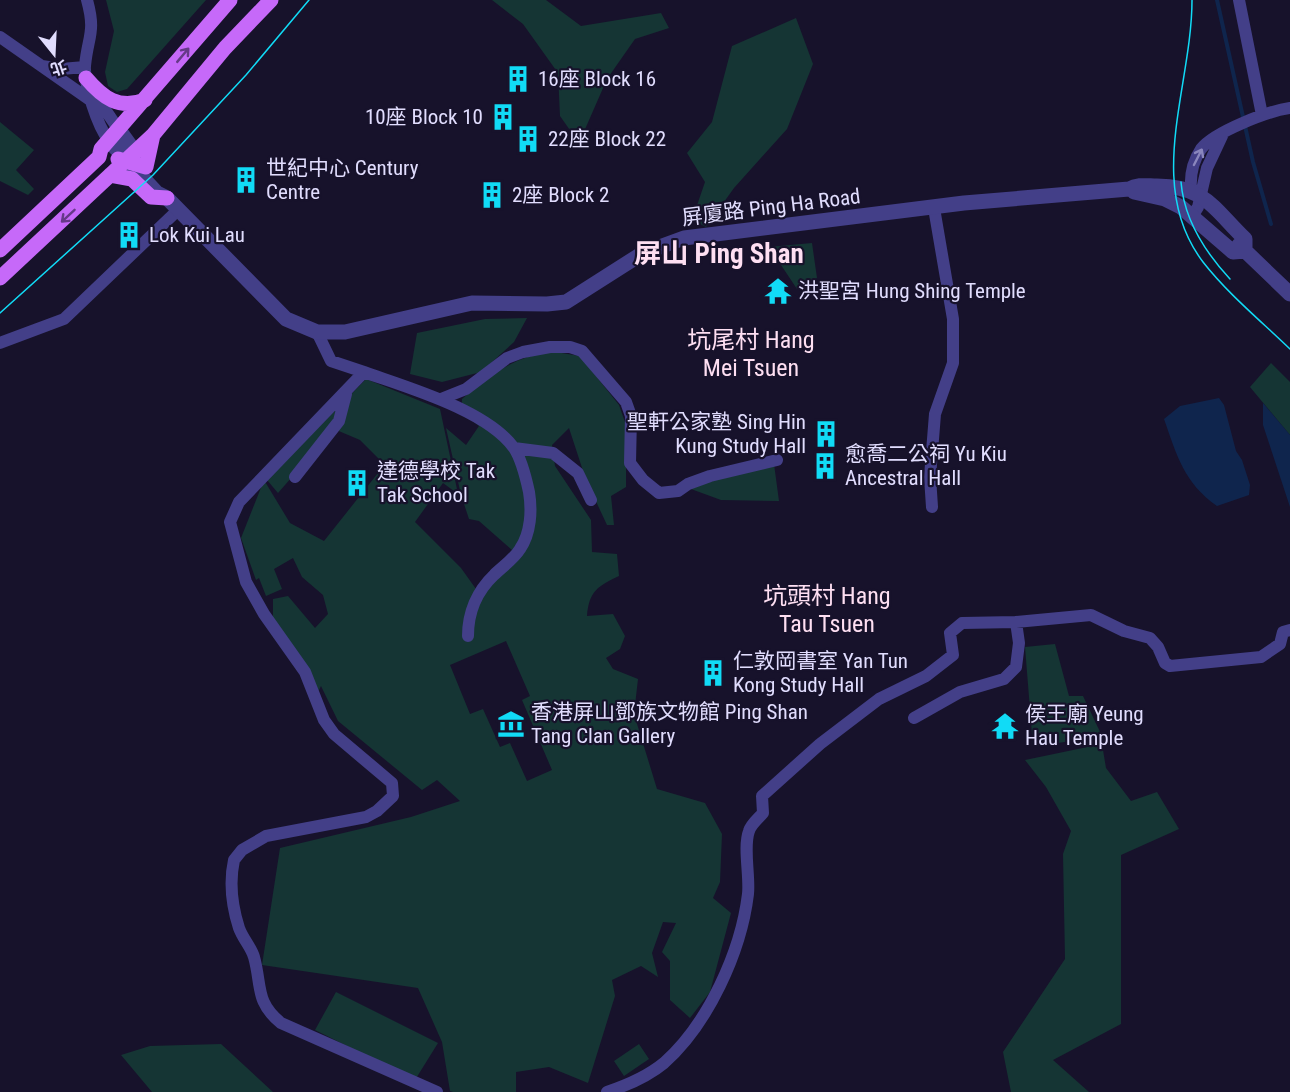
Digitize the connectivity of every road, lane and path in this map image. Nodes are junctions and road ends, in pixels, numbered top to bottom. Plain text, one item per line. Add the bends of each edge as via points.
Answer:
1 (87, 0) edge
2 (230, 0) edge
3 (271, 0) edge
4 (1239, 0) edge
5 (0, 37) edge
6 (38, 64) junction
7 (86, 73) junction
8 (146, 100) junction
9 (94, 103) junction
10 (1290, 108) edge
11 (1259, 116) junction
12 (153, 135) junction
13 (114, 136) junction
14 (130, 155) junction
15 (99, 157) junction
16 (146, 167) junction
17 (110, 175) junction
18 (1129, 189) junction
19 (167, 198) junction
20 (1196, 202) junction
21 (934, 208) junction
22 (178, 210) junction
23 (0, 250) edge
24 (1245, 251) junction
25 (0, 278) edge
26 (1290, 294) edge
27 (317, 332) junction
28 (0, 343) edge
29 (364, 372) junction
30 (346, 392) junction
31 (441, 399) junction
32 (514, 448) junction
33 (777, 460) dead end
34 (295, 477) dead end
35 (591, 500) dead end
36 (932, 507) dead end
37 (1016, 622) junction
38 (1290, 630) edge
39 (468, 636) dead end
40 (914, 718) dead end
41 (437, 1092) edge
42 (607, 1092) edge

1 - 7 street via 93,31
8 -> 2 main road
3 - 12 main road via 225,48
4 - 11 street
5 - 6 street
6 - 7 street
6 - 9 street
7 - 8 main road via 98,92 116,103
7 - 9 street
8 - 13 main road
9 - 13 street via 104,108
10 - 11 street
11 - 20 street via 1212,139 1200,151 1191,172
12 - 14 main road
12 - 16 main road
13 - 14 street
13 - 15 main road via 101,149
14 - 15 main road
14 - 16 street, 屏廈路 Ping Ha Road
14 - 17 main road
14 - 19 street, 屏廈路 Ping Ha Road via 157,193
15 - 23 main road
16 - 19 street, 屏廈路 Ping Ha Road
17 - 19 main road via 132,178 151,197
17 -> 25 main road
18 - 20 street, 屏廈路 Ping Ha Road via 1171,202
18 - 20 street, 屏廈路 Ping Ha Road via 1135,186
18 - 21 street, 屏廈路 Ping Ha Road
19 - 22 street, 屏廈路 Ping Ha Road
20 - 24 street, 屏廈路 Ping Ha Road via 1245,239
20 - 24 street, 屏廈路 Ping Ha Road via 1233,252
21 - 27 street, 屏廈路 Ping Ha Road via 684,238 643,253 573,299 557,304 472,303 345,332
21 - 36 street via 953,319 953,363 934,414
22 - 27 street, 屏廈路 Ping Ha Road via 286,319
22 - 28 street via 64,319
24 - 26 street, 屏廈路 Ping Ha Road
27 - 29 street via 331,361
29 - 30 street
29 - 31 street
30 - 34 street via 339,421
30 - 41 street via 238,502 230,522 246,582 305,672 324,720 334,734 387,777 393,796 366,817 266,836 254,842 234,860 231,890 240,929 254,958 261,998 271,1015 281,1023
31 - 32 street via 493,429
31 - 33 street via 466,389 507,358 550,346 570,347 582,351 626,402 631,416 630,463 658,493 678,491 710,476
32 - 35 street via 553,453 578,473
32 - 39 street via 532,510 525,540 519,552 478,593
37 - 38 street via 1091,615 1150,638 1170,666 1261,657 1280,644 1283,633
37 - 40 street via 1016,667 1004,679 960,692
37 - 42 street via 962,623 950,633 953,655 926,676 879,699 820,744 762,796 763,813 748,832 748,894 723,981 682,1043 664,1062 645,1077

